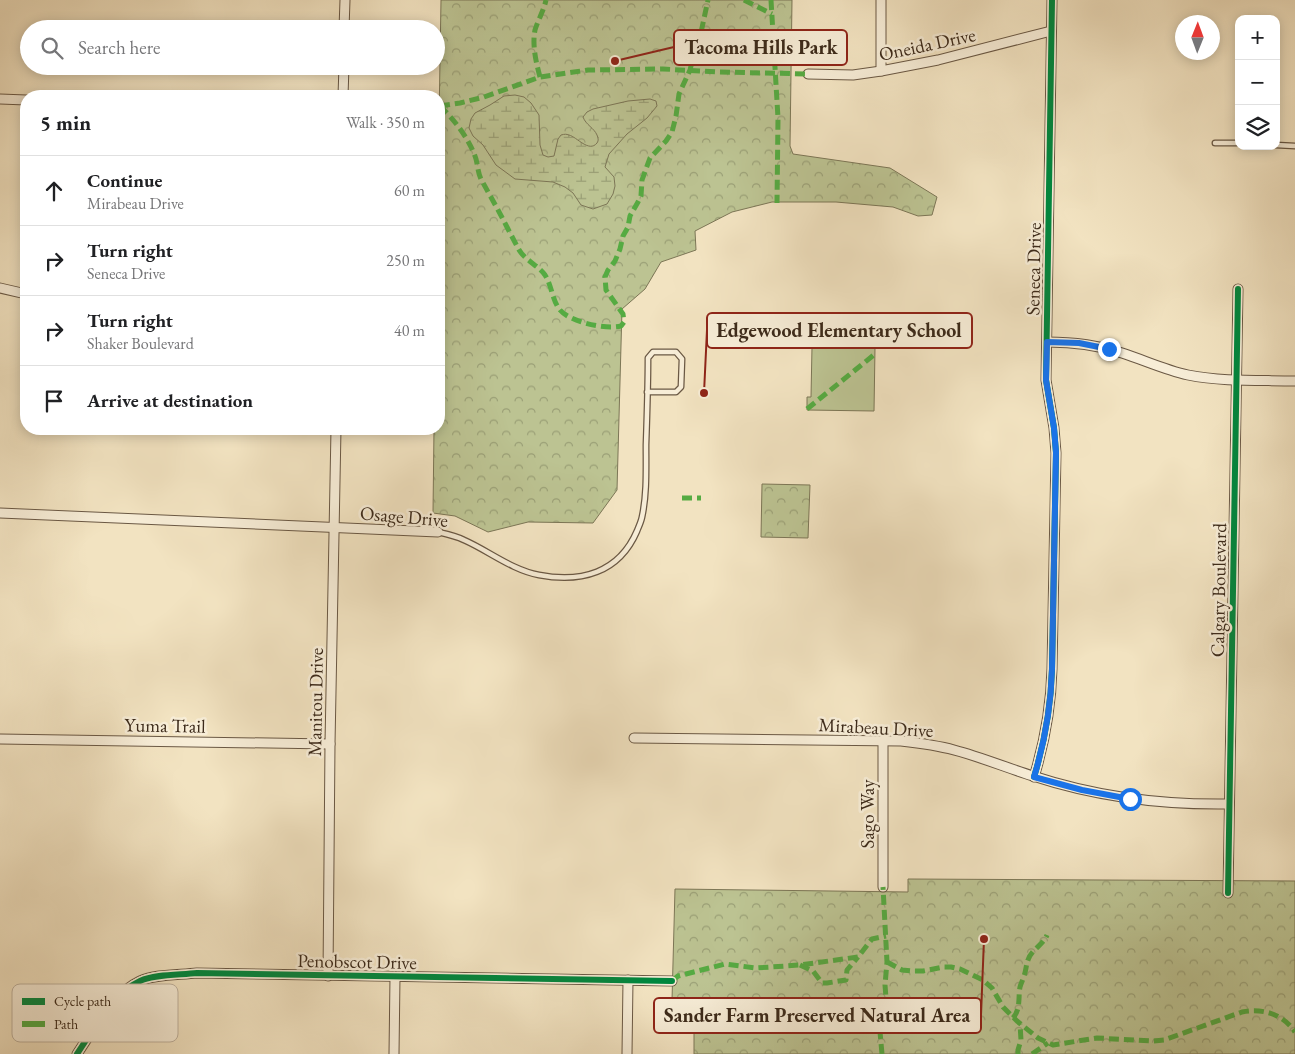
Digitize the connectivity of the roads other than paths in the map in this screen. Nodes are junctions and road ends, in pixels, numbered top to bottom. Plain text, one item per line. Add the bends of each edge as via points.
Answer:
1 (345, 0) edge
2 (881, 0) edge
3 (1052, 0) edge
4 (344, 20) edge
5 (1051, 31) junction
6 (880, 71) junction
7 (808, 74) dead end
8 (344, 75) edge
9 (343, 90) edge
10 (0, 99) edge
11 (20, 100) edge
12 (1215, 142) dead end
13 (1235, 144) edge
14 (1280, 145) edge
15 (1295, 146) edge
16 (0, 288) edge
17 (1238, 288) dead end
18 (20, 293) edge
19 (1047, 342) junction
20 (1237, 380) junction
21 (1295, 381) edge
22 (647, 392) junction
23 (336, 435) edge
24 (0, 513) edge
25 (335, 527) junction
26 (438, 532) joint
27 (634, 738) dead end
28 (0, 739) edge
29 (883, 741) junction
30 (330, 744) junction
31 (1034, 777) junction
32 (1229, 804) junction
33 (883, 886) dead end
34 (1228, 893) dead end
35 (328, 976) junction
36 (395, 977) junction
37 (628, 980) junction
38 (672, 981) dead end
39 (135, 984) edge
40 (85, 1042) edge
41 (77, 1054) edge
42 (394, 1054) edge
43 (627, 1054) edge

1 - 4 street
2 - 6 street
3 - 5 street, Seneca Drive
5 - 6 street, Oneida Drive
5 - 19 street, Seneca Drive
6 - 7 street, Oneida Drive via 853,75
8 - 9 street
10 - 11 street
12 - 13 lane
14 - 15 lane
16 - 18 street
17 - 20 street, Calgary Boulevard
19 - 20 street via 1095,346 1170,371
19 - 31 street, Seneca Drive via 1046,380 1056,452 1052,669 1046,735
20 - 21 street
20 - 32 street, Calgary Boulevard
22 - 22 lane, Osage Drive via 676,392 681,387 682,359 676,352 653,352 648,358
22 - 26 lane, Osage Drive via 646,485 642,518 633,540 615,562 584,576 538,575 511,566 462,539
23 - 25 street, Manitou Drive
24 - 25 street, Osage Drive
25 - 26 street, Osage Drive
25 - 30 street, Manitou Drive
27 - 29 street, Mirabeau Drive
28 - 30 street, Yuma Trail
29 - 31 street, Mirabeau Drive via 945,748
29 - 33 street, Sago Way
30 - 35 street, Manitou Drive
31 - 32 street, Mirabeau Drive via 1130,799
32 - 34 street, Calgary Boulevard
35 - 36 street, Penobscot Drive
35 - 39 street, Penobscot Drive via 197,973 153,977
36 - 37 street, Penobscot Drive
36 - 42 street
37 - 38 street, Penobscot Drive
37 - 43 street
40 - 41 street, Penobscot Drive

